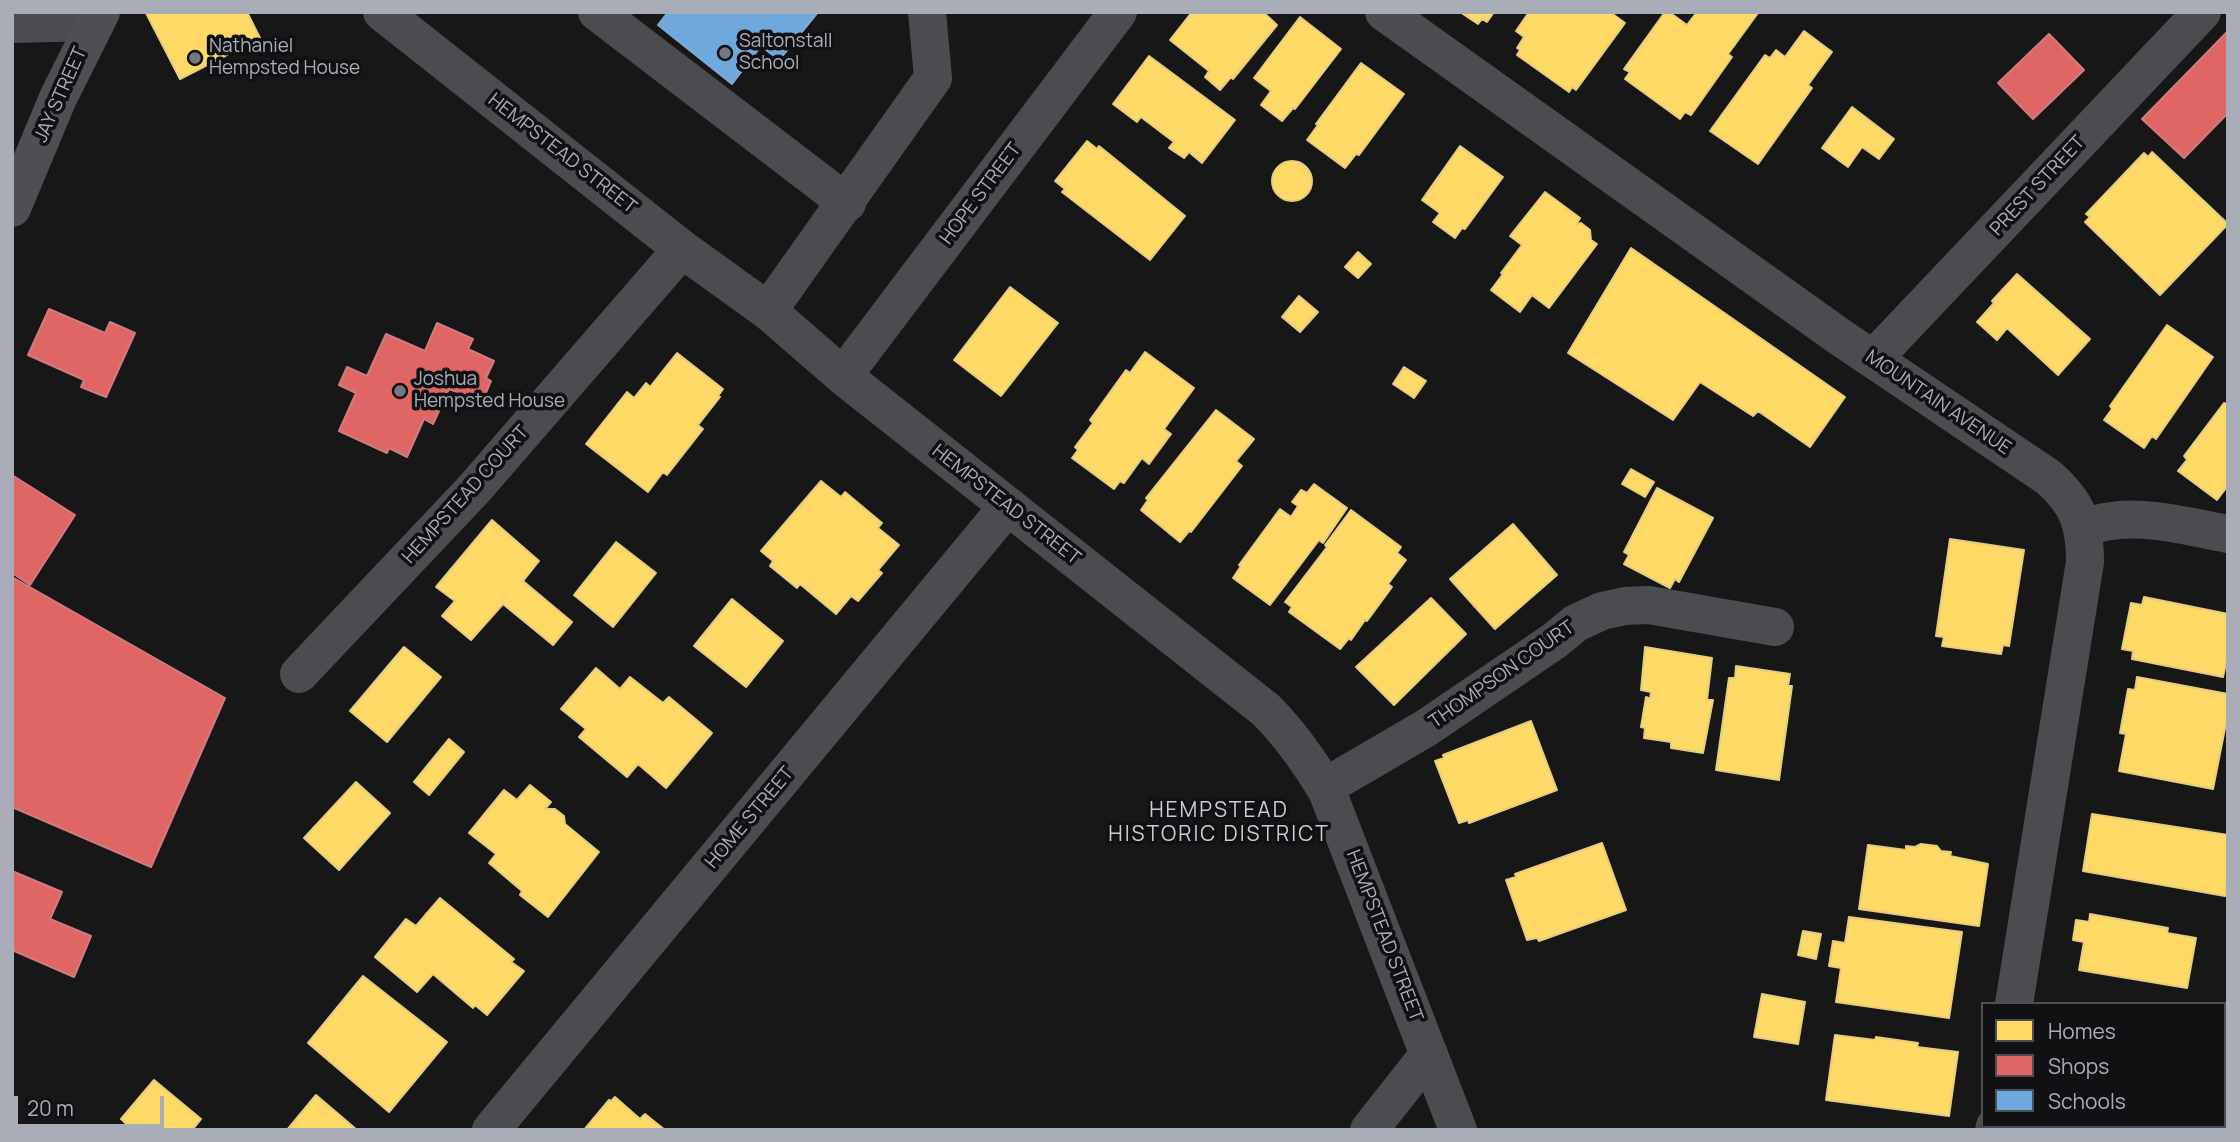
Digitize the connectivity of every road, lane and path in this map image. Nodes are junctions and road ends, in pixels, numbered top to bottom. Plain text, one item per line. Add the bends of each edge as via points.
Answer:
1 (382, 12) edge
2 (597, 12) edge
3 (927, 12) edge
4 (1118, 12) edge
5 (1384, 12) edge
6 (2202, 12) edge
7 (99, 17) edge
8 (12, 24) edge
9 (847, 203) junction
10 (12, 208) edge
11 (682, 249) junction
12 (768, 311) junction
13 (1874, 359) junction
14 (843, 376) junction
15 (1008, 506) junction
16 (2083, 528) junction
17 (2228, 534) edge
18 (1775, 627) dead end
19 (299, 674) dead end
20 (1325, 787) junction
21 (2014, 1002) edge
22 (1429, 1054) junction
23 (491, 1130) edge
24 (1369, 1130) edge
25 (1458, 1130) edge

1 - 11 street, HEMPSTEAD STREET
2 - 9 street
3 - 9 street via 933,78
4 - 14 street, HOPE STREET
5 - 13 street, MOUNTAIN AVENUE
6 - 13 street, PREST STREET
7 - 8 street
7 - 10 main road, JAY STREET via 58,98
9 - 12 street
11 - 12 street, HEMPSTEAD STREET
11 - 19 street, HEMPSTEAD COURT via 474,489
12 - 14 street, HEMPSTEAD STREET
13 - 16 street, MOUNTAIN AVENUE via 2048,477 2071,501
14 - 15 street, HEMPSTEAD STREET
15 - 20 street, HEMPSTEAD STREET via 1266,710 1303,751
15 - 23 street, HOME STREET
16 - 17 street via 2134,519
16 - 21 street, MOUNTAIN AVENUE via 2085,562
18 - 20 street, THOMPSON COURT via 1649,605 1602,611 1576,623 1426,728
20 - 22 street, HEMPSTEAD STREET
22 - 24 street
22 - 25 street, HEMPSTEAD STREET

